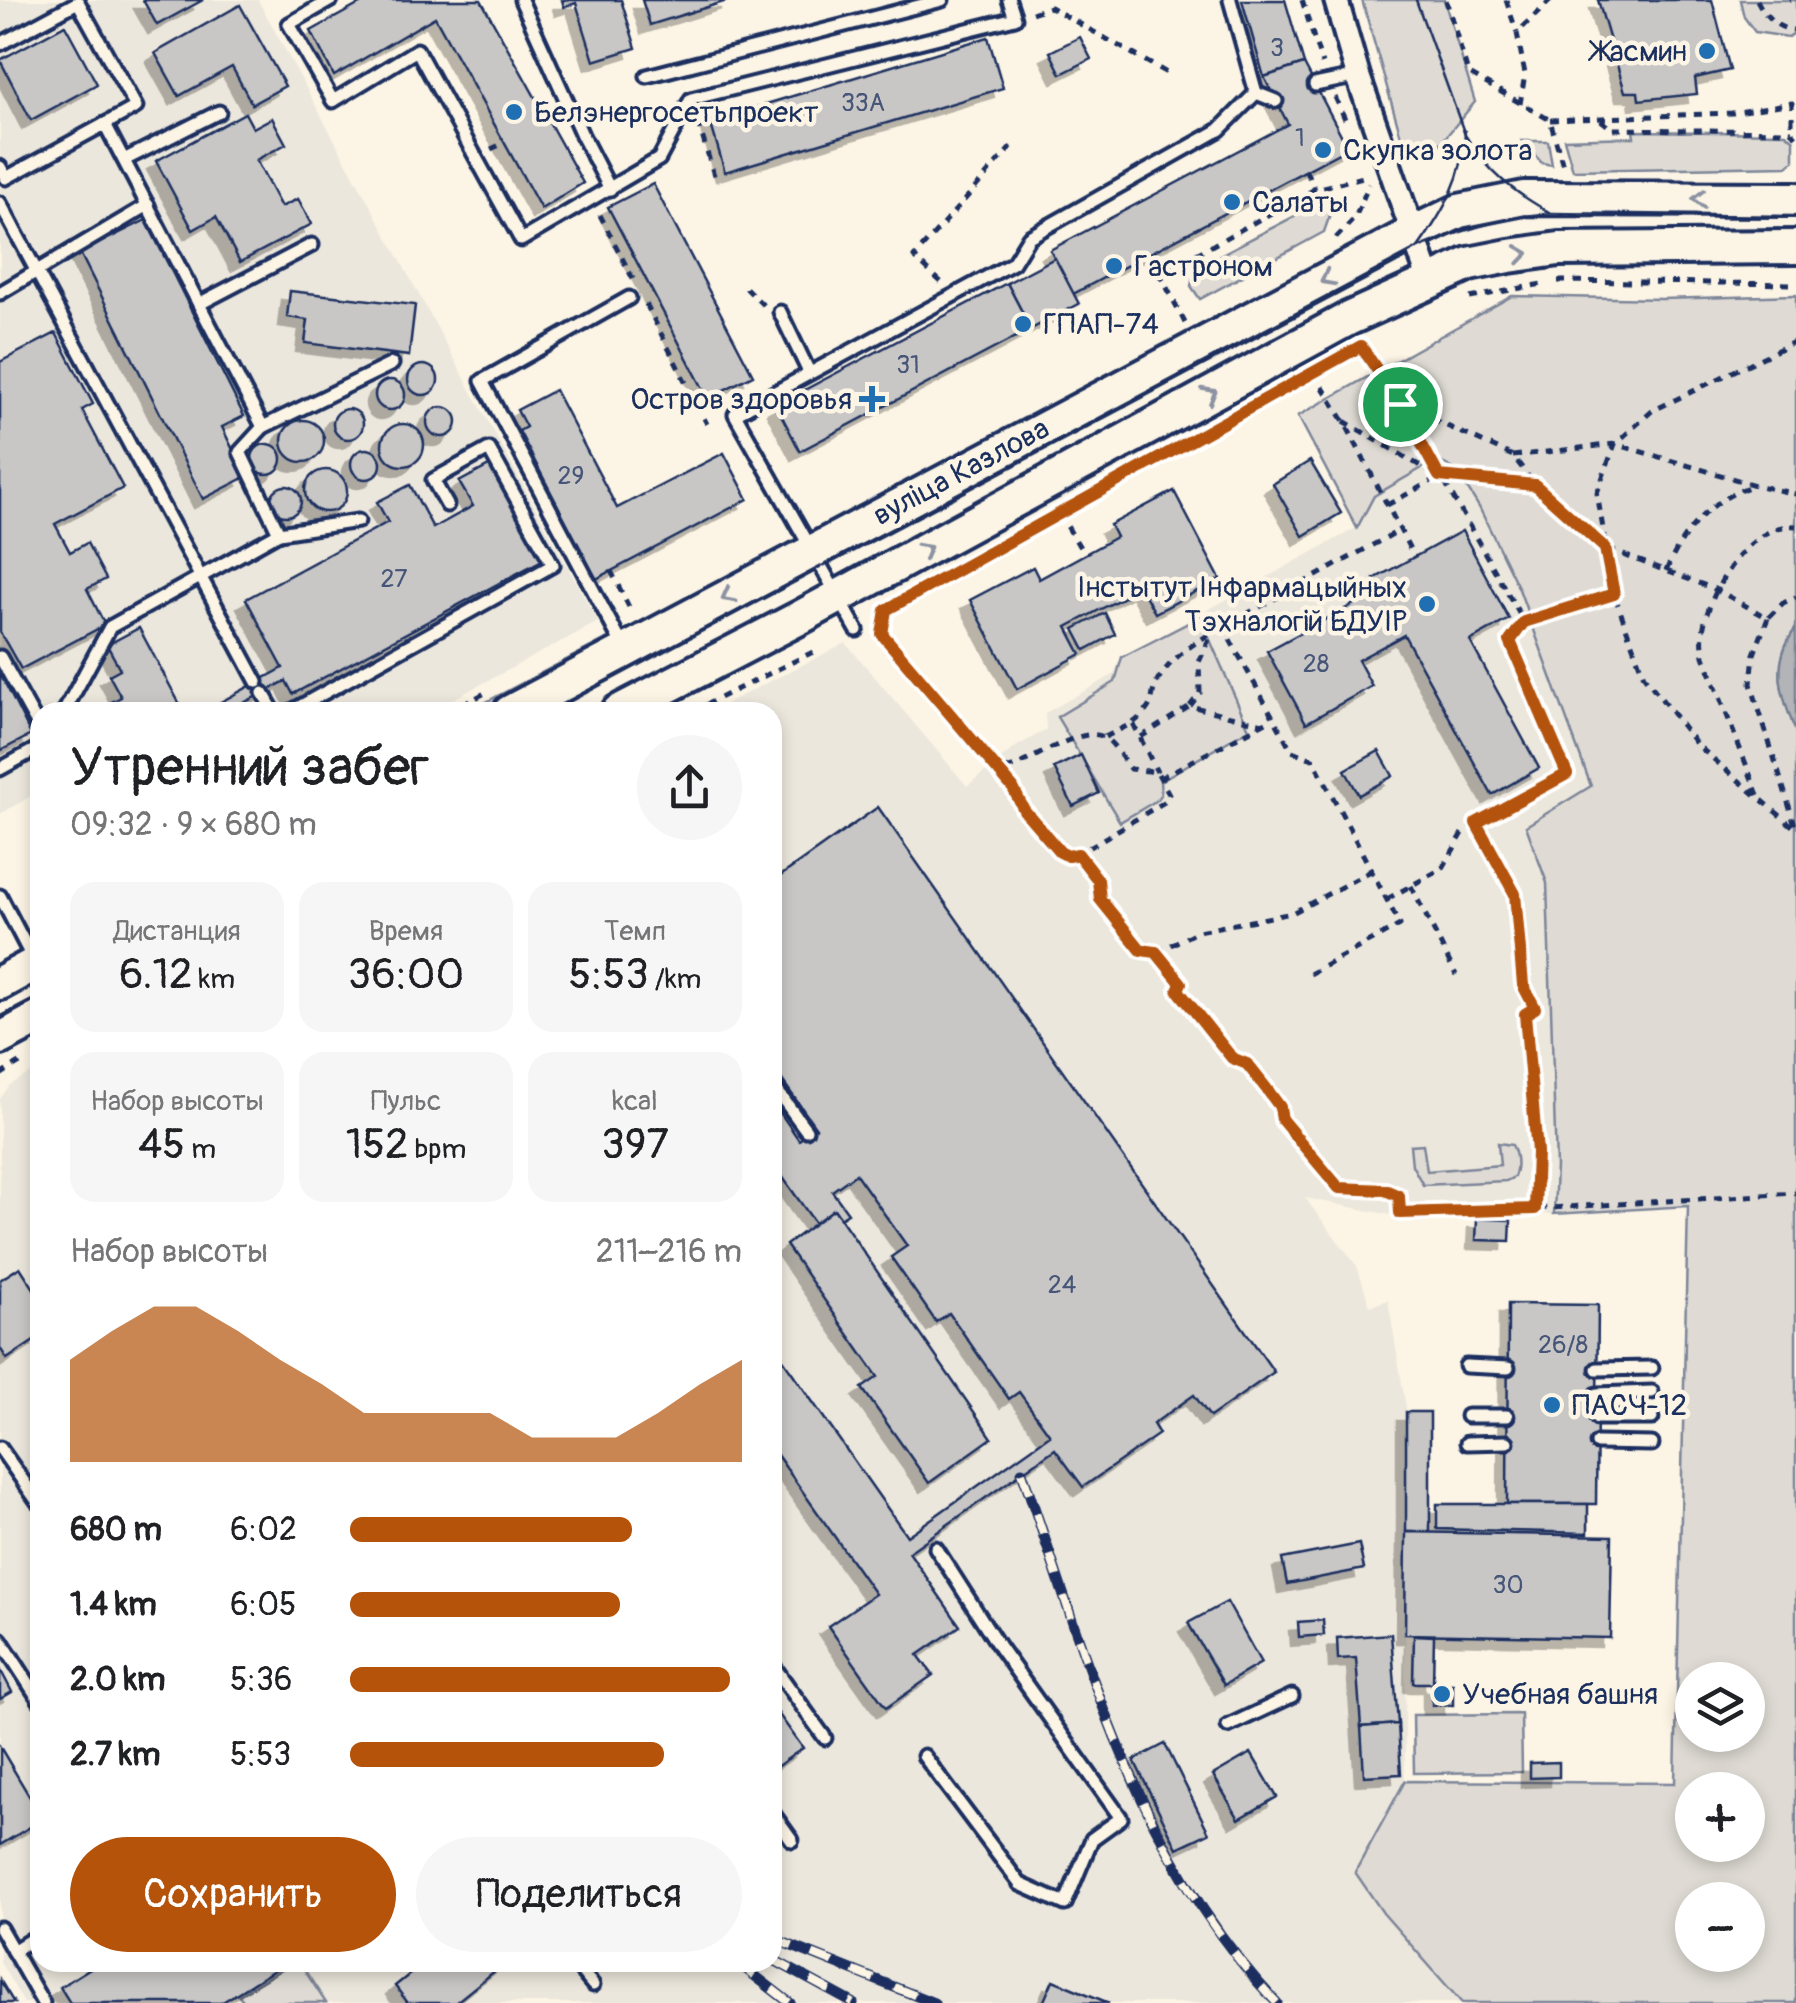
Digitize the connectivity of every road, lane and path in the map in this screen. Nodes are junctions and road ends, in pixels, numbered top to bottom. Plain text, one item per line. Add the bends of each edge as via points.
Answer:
1 (331, 0) edge
2 (521, 0) edge
3 (942, 0) edge
4 (1010, 0) edge
5 (1230, 0) edge
6 (1302, 0) edge
7 (1336, 0) edge
8 (1446, 0) edge
9 (1551, 0) edge
10 (1758, 0) edge
11 (1509, 2) edge
12 (1050, 8) dead end
13 (1796, 30) edge
14 (1518, 33) junction
15 (0, 44) edge
16 (647, 76) dead end
17 (1172, 76) dead end
18 (1358, 76) junction
19 (1321, 84) junction
20 (1256, 93) junction
21 (691, 99) junction
22 (1276, 101) dead end
23 (1520, 104) junction
24 (219, 112) dead end
25 (1598, 118) junction
26 (1550, 120) junction
27 (105, 124) junction
28 (1349, 129) dead end
29 (1794, 134) edge
30 (1013, 146) dead end
31 (124, 160) junction
32 (1306, 171) dead end
33 (2, 176) edge
34 (1566, 178) dead end
35 (716, 182) dead end
36 (610, 189) junction
37 (1316, 190) junction
38 (1796, 199) edge
39 (592, 200) junction
40 (0, 203) edge
41 (148, 205) junction
42 (1413, 233) junction
43 (312, 244) dead end
44 (1326, 244) dead end
45 (1796, 247) edge
46 (36, 271) junction
47 (1429, 280) junction
48 (1796, 284) edge
49 (0, 292) edge
50 (632, 292) joint
51 (955, 295) junction
52 (1462, 300) dead end
53 (645, 303) dead end
54 (200, 304) junction
55 (780, 312) dead end
56 (1186, 323) dead end
57 (1796, 340) edge
58 (1346, 355) dead end
59 (392, 364) dead end
60 (1330, 364) dead end
61 (809, 372) junction
62 (1400, 404) junction
63 (1344, 420) junction
64 (707, 424) dead end
65 (264, 427) junction
66 (1615, 444) junction
67 (1513, 456) junction
68 (1439, 476) junction
69 (1535, 485) junction
70 (1755, 485) junction
71 (1796, 494) edge
72 (448, 505) dead end
73 (1387, 505) junction
74 (1059, 513) dead end
75 (358, 521) dead end
76 (1043, 522) dead end
77 (1796, 526) edge
78 (1400, 530) junction
79 (279, 533) junction
80 (1605, 548) junction
81 (814, 550) junction
82 (1084, 554) dead end
83 (1414, 557) dead end
84 (611, 571) dead end
85 (1666, 571) junction
86 (200, 575) junction
87 (1718, 590) junction
88 (1614, 594) junction
89 (839, 596) junction
90 (1796, 597) edge
91 (633, 614) dead end
92 (1768, 618) junction
93 (1524, 622) junction
94 (1223, 627) junction
95 (856, 630) dead end
96 (1212, 633) junction
97 (817, 650) dead end
98 (625, 651) junction
99 (0, 657) edge
100 (69, 702) edge
101 (268, 702) edge
102 (308, 702) edge
103 (529, 702) edge
104 (637, 702) edge
105 (711, 702) edge
106 (1190, 706) junction
107 (30, 711) edge
108 (1273, 718) junction
109 (1133, 723) junction
110 (1263, 724) junction
111 (1104, 737) junction
112 (1140, 737) junction
113 (30, 752) edge
114 (988, 762) junction
115 (0, 769) edge
116 (1159, 775) junction
117 (1759, 798) junction
118 (1476, 823) junction
119 (1796, 828) edge
120 (1078, 854) junction
121 (1372, 871) junction
122 (1411, 886) junction
123 (0, 896) edge
124 (1386, 899) junction
125 (30, 951) edge
126 (1156, 952) junction
127 (30, 970) edge
128 (1310, 974) dead end
129 (1456, 975) dead end
130 (0, 983) edge
131 (30, 1022) edge
132 (0, 1038) edge
133 (782, 1098) edge
134 (806, 1130) dead end
135 (1796, 1193) edge
136 (1535, 1209) junction
137 (1466, 1366) dead end
138 (1508, 1368) dead end
139 (1652, 1368) dead end
140 (1597, 1369) dead end
141 (1652, 1392) dead end
142 (1597, 1394) dead end
143 (1467, 1416) dead end
144 (1507, 1416) dead end
145 (1597, 1418) dead end
146 (1652, 1418) dead end
147 (1507, 1442) dead end
148 (1467, 1443) dead end
149 (1596, 1443) dead end
150 (1652, 1444) dead end
151 (0, 1448) edge
152 (30, 1490) edge
153 (936, 1548) dead end
154 (0, 1639) edge
155 (782, 1678) edge
156 (30, 1686) edge
157 (1292, 1696) dead end
158 (1228, 1726) dead end
159 (825, 1738) dead end
160 (924, 1756) dead end
161 (782, 1826) edge
162 (792, 1840) dead end
163 (0, 1928) edge
164 (30, 1940) edge
165 (13, 1951) junction
166 (582, 1972) edge
167 (593, 1985) dead end
168 (43, 2003) edge

1 - 39 lane via 289,24 333,101 416,50 520,240
2 - 36 lane
3 - 16 lane
4 - 21 lane via 1015,18
5 - 20 lane
6 - 19 path
7 - 18 street
8 - 23 path via 1468,73
9 - 14 path
10 - 13 path via 1772,22
11 - 14 path
12 - 17 path
14 - 23 path via 1525,74
15 - 27 lane via 78,2 136,107
18 - 19 lane
18 - 42 street
19 - 28 path
20 - 22 lane
20 - 51 lane via 1218,130 1029,237 1013,263
21 - 35 path
21 - 36 lane via 659,159
23 - 26 path
24 - 31 lane
25 - 26 path
25 - 29 path via 1612,129
25 - 29 path via 1732,113 1792,102
26 - 34 path
27 - 31 lane
27 - 33 lane
30 - 51 path via 914,257
31 - 41 lane
32 - 37 path
36 - 39 lane
37 - 44 path via 1370,174 1355,218
37 - 56 path via 1160,274
38 -> 42 main road, вуліца Казлова via 1524,198 1459,211
39 - 50 path
40 - 46 lane
41 - 46 lane
41 - 54 lane
42 - 47 street
42 -> 81 main road, вуліца Казлова
43 - 54 lane
47 -> 45 main road, вуліца Казлова via 1469,264 1559,249
46 - 49 lane
46 - 86 lane
89 -> 47 main road, вуліца Казлова
48 - 52 path via 1555,281
50 - 98 lane via 482,381
51 - 61 lane
53 - 64 path
54 - 65 lane
55 - 61 lane
57 - 66 path via 1652,411
58 - 62 path via 1361,346
59 - 65 lane
60 - 63 path via 1314,373
61 - 81 lane via 736,414
62 - 67 path
62 - 68 path
63 - 68 path
63 - 73 path
65 - 79 lane via 240,452
66 - 67 path
66 - 70 path
66 - 80 path via 1596,493
67 - 69 path
68 - 69 path
68 - 73 path
68 - 93 path
69 - 80 path
70 - 71 path
70 - 85 path via 1725,496 1700,516
72 - 102 lane via 433,480 488,449 553,565
73 - 78 path
74 - 82 path
75 - 79 lane
76 - 114 path via 886,610 882,634
77 - 87 path via 1746,545
78 - 83 path
78 - 94 path
79 - 86 lane
80 - 85 path
80 - 88 path
81 - 89 lane
81 -> 98 main road, вуліца Казлова
84 - 91 path
85 - 87 path
86 - 100 lane via 110,627
86 - 101 lane
87 - 92 path
87 - 117 path via 1703,632 1704,656
88 - 93 path
88 - 117 path via 1644,676 1697,745
89 - 95 lane
89 - 104 main road, вуліца Казлова
90 - 92 path
92 - 119 path via 1751,684
93 - 118 path via 1510,641 1567,774
94 - 96 path
94 - 108 path
96 - 106 path via 1199,662 1200,693
96 - 109 path via 1161,674 1154,700
97 - 105 path
98 - 103 main road, вуліца Казлова
99 - 107 lane
106 - 110 path
106 - 112 path
108 - 110 path
108 - 121 path via 1292,752 1313,759
109 - 111 path
109 - 112 path
110 - 116 path
111 - 114 path via 1077,735 1009,768
111 - 116 path via 1130,768
112 - 116 path
113 - 115 lane
114 - 120 path via 1060,852
116 - 120 path via 1166,801
117 - 119 path
118 - 122 path via 1443,868
118 - 136 path via 1515,894 1523,985 1535,1008 1525,1014
120 - 126 path via 1098,880 1100,899 1141,950
121 - 124 path
121 - 126 path via 1292,914 1198,930
122 - 124 path
122 - 129 path
123 - 125 lane
124 - 128 path via 1400,925
126 - 136 path via 1181,983 1178,990 1232,1058 1257,1076 1282,1120 1339,1188 1385,1190 1399,1196 1400,1213
127 - 130 main road
131 - 132 main road
133 - 134 lane
135 - 136 path
137 - 138 lane
139 - 140 lane
141 - 142 lane
143 - 144 lane
145 - 146 lane
147 - 148 lane
149 - 150 lane
151 - 152 lane
153 - 160 lane via 1120,1818 1092,1838 1065,1904 1020,1884
154 - 156 lane
155 - 159 lane
157 - 158 lane
161 - 162 lane
163 - 165 lane
164 - 165 lane
165 - 168 lane
166 - 167 lane

